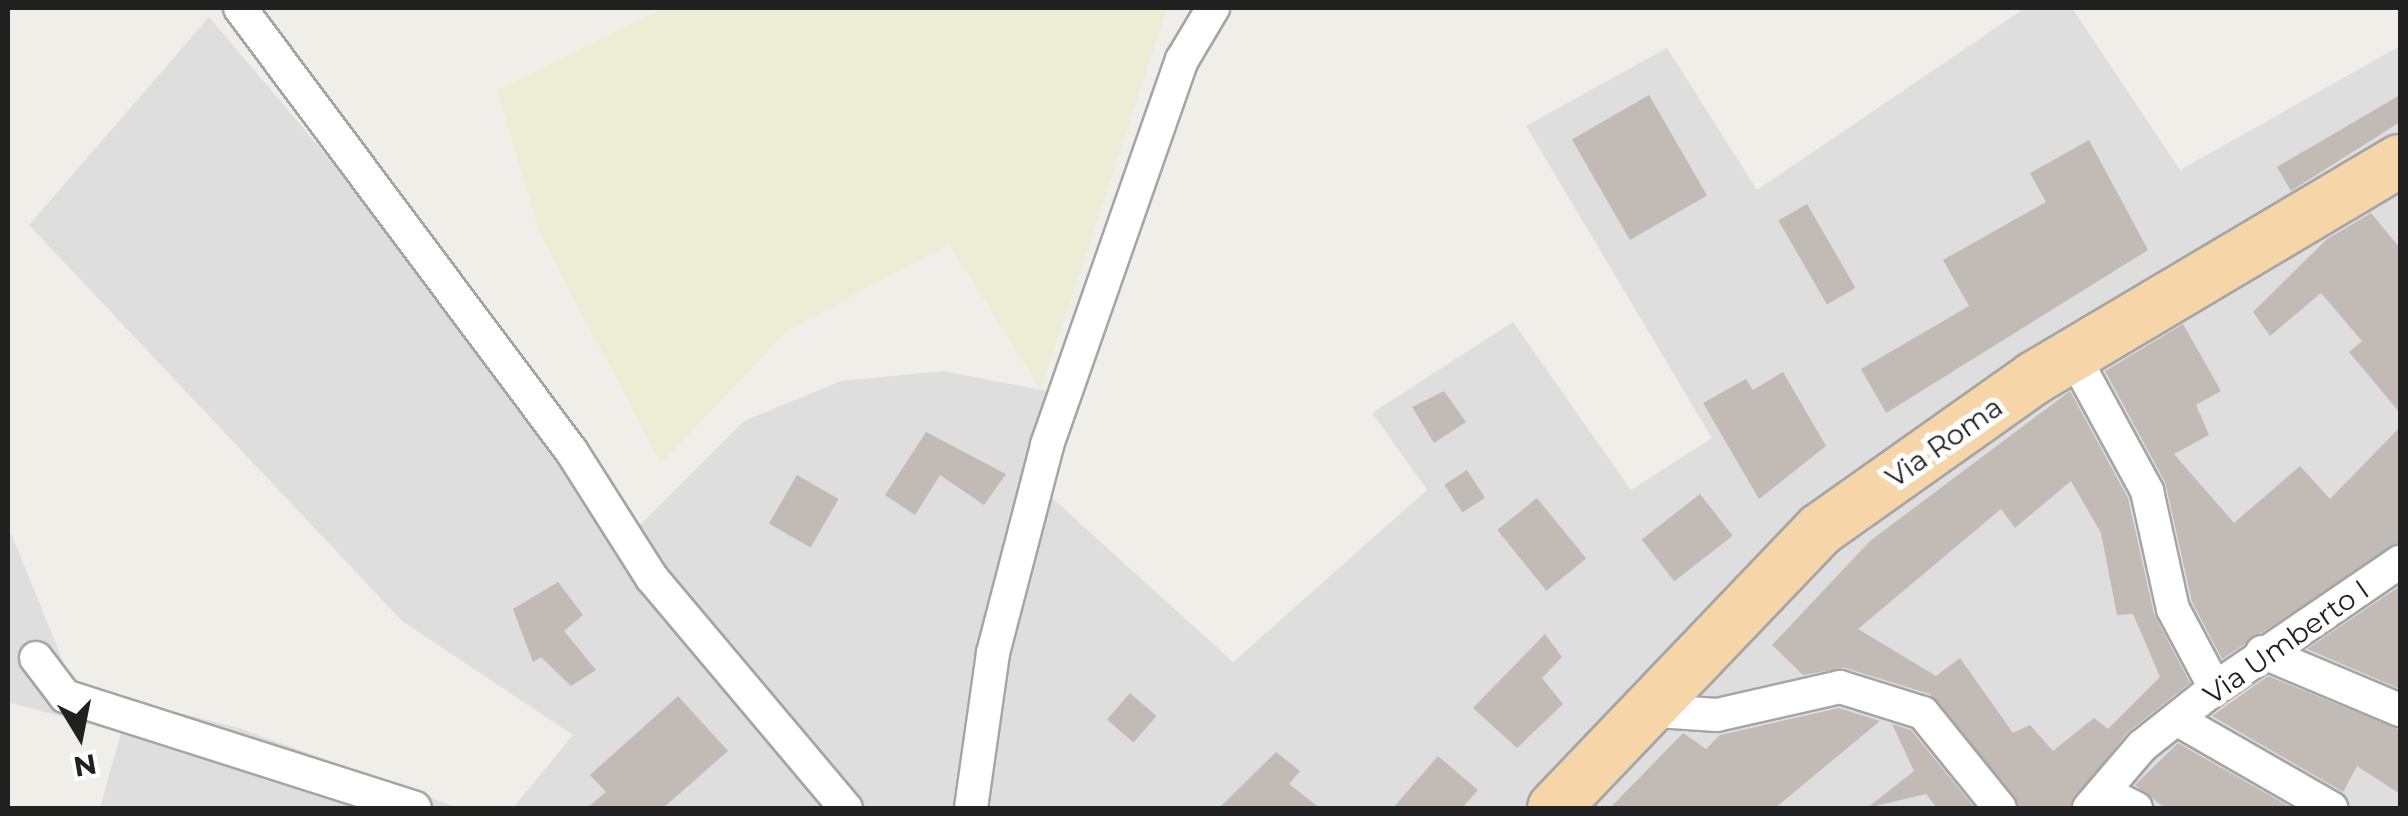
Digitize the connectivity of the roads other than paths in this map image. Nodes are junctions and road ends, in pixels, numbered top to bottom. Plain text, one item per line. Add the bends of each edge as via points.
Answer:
1 (240, 8) edge
2 (1213, 8) edge
3 (2400, 160) edge
4 (2073, 355) junction
5 (2400, 562) edge
6 (2262, 652) junction
7 (36, 658) dead end
8 (2216, 688) junction
9 (1642, 710) junction
10 (2400, 710) edge
11 (2178, 720) junction
12 (2096, 800) edge
13 (414, 808) edge
14 (846, 808) edge
15 (971, 808) edge
16 (1554, 808) edge
17 (2000, 808) edge
18 (2136, 808) edge
19 (2331, 808) edge

1 - 14 street via 482,328 652,578
2 - 15 street via 1182,60 1047,445 992,653
3 - 4 main road, Via Roma
4 - 8 street via 2148,491 2173,609
4 - 9 main road, Via Roma via 1820,529
5 - 6 street, Via Umberto I
6 - 8 street, Via Umberto I
6 - 10 street
7 - 13 street via 65,696
8 - 11 street, Via Umberto I
9 - 16 main road, Via Roma
9 - 17 street via 1718,714 1840,687 1922,713
11 - 12 street, Via Umberto I
11 - 19 street
12 - 18 street

